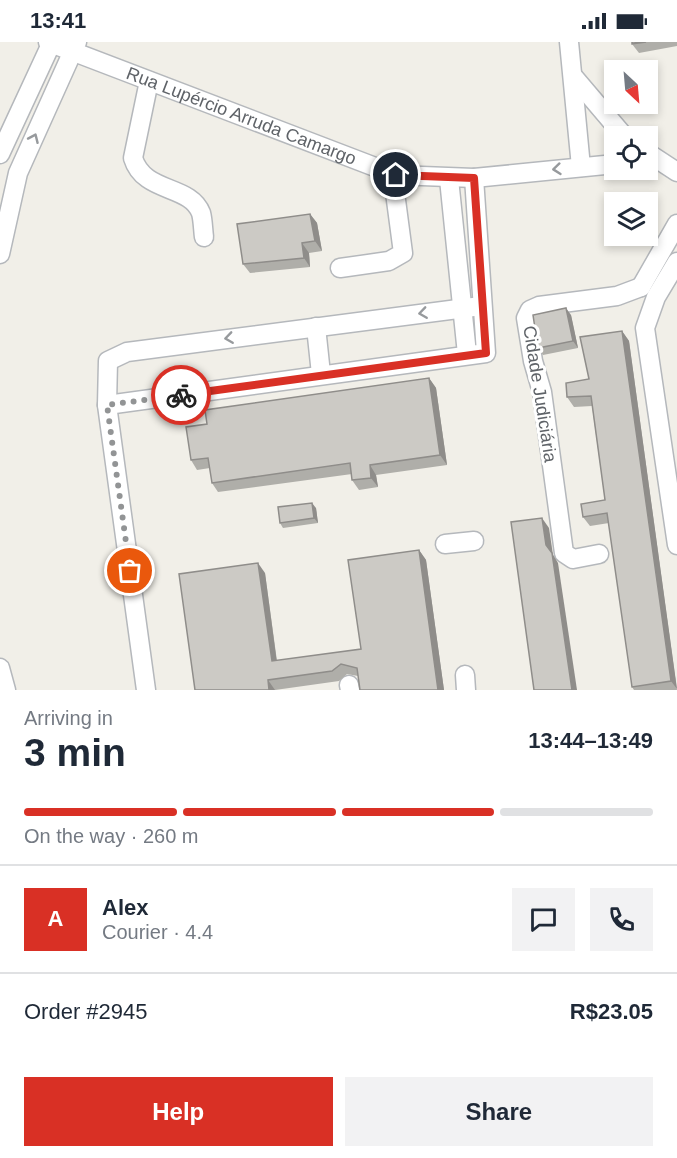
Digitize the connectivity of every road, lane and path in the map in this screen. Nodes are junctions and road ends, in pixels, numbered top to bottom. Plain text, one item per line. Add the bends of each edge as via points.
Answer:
1 (51, 42) edge
2 (569, 42) edge
3 (75, 47) edge
4 (573, 76) junction
5 (149, 81) junction
6 (616, 126) edge
7 (0, 154) edge
8 (658, 159) edge
9 (0, 161) edge
10 (604, 165) edge
11 (581, 167) junction
12 (677, 172) edge
13 (18, 173) junction
14 (396, 175) junction
15 (474, 178) junction
16 (449, 179) junction
17 (5, 199) edge
18 (677, 225) edge
19 (204, 237) dead end
20 (457, 242) junction
21 (477, 242) junction
22 (0, 254) edge
23 (677, 262) edge
24 (340, 268) dead end
25 (648, 292) junction
26 (481, 306) junction
27 (462, 308) junction
28 (316, 327) junction
29 (467, 354) junction
30 (321, 374) junction
31 (107, 405) junction
32 (474, 541) dead end
33 (445, 544) dead end
34 (677, 545) edge
35 (599, 554) dead end
36 (0, 668) edge
37 (6, 690) edge
38 (146, 690) edge

1 - 3 street, Rua Lupércio Arruda Camargo
1 - 7 street
2 - 4 street
3 - 5 street, Rua Lupércio Arruda Camargo
13 -> 3 street
4 - 6 street
4 - 11 street
5 - 14 street, Rua Lupércio Arruda Camargo
5 - 19 street via 133,158 136,167 164,189 195,204 201,214
8 - 12 street
9 - 13 street
10 - 11 street, Rua Lupércio Arruda Camargo
11 -> 15 street, Rua Lupércio Arruda Camargo
13 - 17 street
14 - 16 street, Rua Lupércio Arruda Camargo
14 - 24 street via 403,253 389,261
15 - 16 street, Rua Lupércio Arruda Camargo
15 - 21 street
16 - 20 street
17 - 22 street
18 - 25 street
20 - 21 street
20 - 27 street
21 - 26 street
23 - 25 street
25 - 34 street via 645,328
25 - 35 street, Cidade Judiciária via 539,306 530,310 526,318 542,392 564,553 573,559
26 - 27 street
26 - 29 street via 486,353
27 -> 28 street
27 - 29 street
28 - 30 street
28 -> 31 street via 127,352 108,361
29 - 30 street
30 - 31 street
31 - 38 street
32 - 33 street
36 - 37 street

